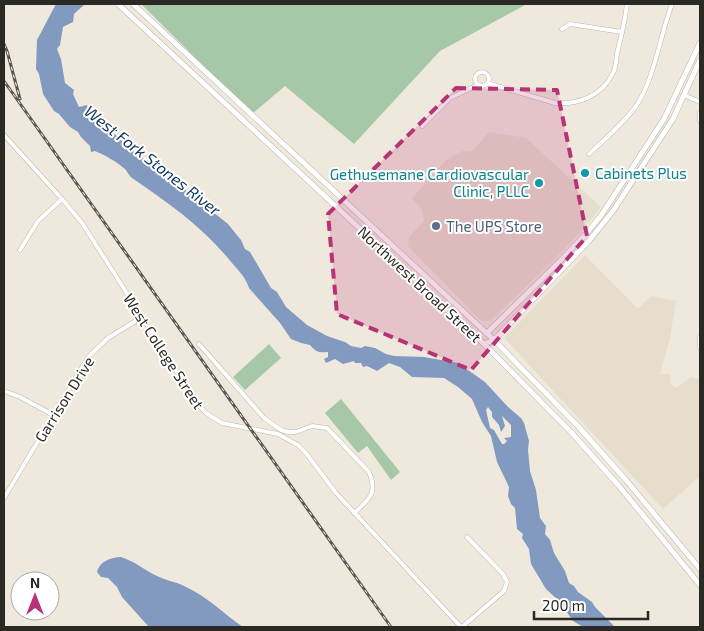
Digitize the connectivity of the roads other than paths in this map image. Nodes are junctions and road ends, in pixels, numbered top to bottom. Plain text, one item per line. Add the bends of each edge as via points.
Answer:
1 (118, 4) edge
2 (133, 4) edge
3 (628, 4) edge
4 (672, 4) edge
5 (562, 29) dead end
6 (622, 32) junction
7 (700, 46) edge
8 (700, 60) edge
9 (213, 78) junction
10 (487, 83) junction
11 (478, 85) junction
12 (206, 86) junction
13 (684, 95) junction
14 (700, 102) edge
15 (700, 113) edge
16 (252, 114) junction
17 (700, 121) edge
18 (245, 122) junction
19 (422, 126) dead end
20 (4, 136) edge
21 (652, 139) junction
22 (658, 143) junction
23 (589, 154) dead end
24 (62, 199) junction
25 (349, 205) junction
26 (342, 212) junction
27 (385, 239) junction
28 (378, 246) junction
29 (20, 250) dead end
30 (412, 264) junction
31 (406, 271) junction
32 (142, 317) junction
33 (487, 333) junction
34 (700, 337) edge
35 (494, 340) junction
36 (199, 344) dead end
37 (484, 344) junction
38 (700, 348) edge
39 (4, 391) edge
40 (53, 415) junction
41 (577, 425) junction
42 (570, 431) junction
43 (626, 480) junction
44 (620, 486) junction
45 (4, 498) edge
46 (354, 514) junction
47 (467, 537) dead end
48 (681, 544) junction
49 (673, 551) junction
50 (699, 568) edge
51 (690, 573) junction
52 (700, 585) edge
53 (461, 627) edge

1 - 12 main road, Northwest Broad Street
2 - 9 main road, Northwest Broad Street
3 - 6 street
4 - 23 street via 637,104
5 - 6 street via 570,24
6 - 10 street via 614,73 603,88 581,102 554,103
7 - 21 main road
8 - 13 main road
9 - 12 main road
9 - 16 main road, Northwest Broad Street
10 - 11 street
10 - 11 street via 488,75 480,72 475,79
11 - 19 street via 450,98
12 - 18 main road, Northwest Broad Street
13 - 14 street
13 - 22 main road
15 - 17 street
16 - 18 main road
16 - 25 main road, Northwest Broad Street
18 - 26 main road, Northwest Broad Street
20 - 24 street, West College Street
21 - 22 main road
21 - 33 main road via 587,233
22 - 35 main road via 600,229
24 - 29 street via 38,221
24 - 32 street, West College Street via 82,223
25 - 26 main road
25 - 27 main road, Northwest Broad Street
26 - 28 main road, Northwest Broad Street
27 - 28 main road
27 - 30 main road, Northwest Broad Street
28 - 31 main road, Northwest Broad Street
30 - 31 main road
30 - 33 main road, Northwest Broad Street
31 - 37 main road, Northwest Broad Street
32 - 40 street, Garrison Drive via 108,338 89,356
32 - 46 street, West College Street via 206,413 222,423 278,434 298,445
33 - 35 main road, Northwest Broad Street
33 - 37 main road
34 - 38 street
35 - 37 main road
35 - 41 main road, Northwest Broad Street
36 - 46 street via 264,418 288,432 312,426 327,428 364,466 372,480 372,492 368,501
37 - 42 main road, Northwest Broad Street
39 - 40 street
40 - 45 street, Garrison Drive
41 - 42 main road
41 - 43 main road, Northwest Broad Street
42 - 44 main road, Northwest Broad Street
43 - 44 main road
43 - 48 main road, Northwest Broad Street
44 - 49 main road, Northwest Broad Street
46 - 53 street, West College Street
47 - 53 street via 507,582 504,592
48 - 49 main road
48 - 50 main road, Northwest Broad Street
49 - 51 main road, Northwest Broad Street
50 - 51 main road
51 - 52 main road, Northwest Broad Street

